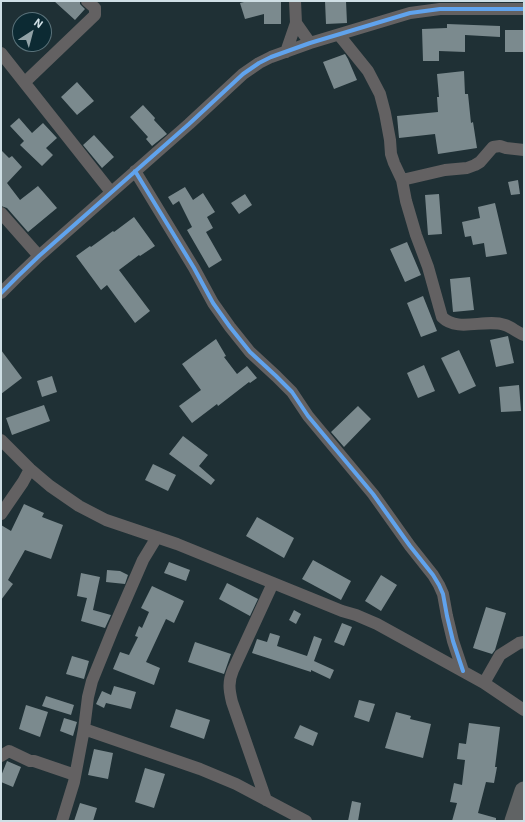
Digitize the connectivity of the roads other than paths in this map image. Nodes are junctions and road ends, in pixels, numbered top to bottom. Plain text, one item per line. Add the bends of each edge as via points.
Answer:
1 (87, 1) edge
2 (295, 1) edge
3 (524, 9) edge
4 (296, 23) junction
5 (339, 35) junction
6 (310, 43) junction
7 (286, 52) junction
8 (1, 53) edge
9 (25, 82) junction
10 (524, 150) edge
11 (135, 171) junction
12 (402, 180) junction
13 (111, 192) junction
14 (1, 213) edge
15 (39, 256) junction
16 (1, 293) edge
17 (524, 334) edge
18 (1, 440) edge
19 (30, 469) junction
20 (1, 514) edge
21 (157, 537) junction
22 (273, 583) junction
23 (524, 642) edge
24 (463, 671) junction
25 (484, 683) junction
26 (523, 708) edge
27 (84, 728) junction
28 (1, 756) edge
29 (75, 776) junction
30 (524, 790) edge
31 (266, 800) junction
32 (62, 821) edge
33 (306, 821) edge
34 (514, 821) edge

1 - 9 street via 95,8 95,15
2 - 4 street
3 - 5 street via 440,9 410,13
4 - 6 street
4 - 7 street
5 - 6 street
5 - 12 street via 368,71 380,94 394,163
6 - 7 street
7 - 11 street via 259,63 243,74
8 - 9 street
9 - 13 street
10 - 12 street via 493,147 480,162 467,168 445,170
11 - 13 street
11 - 24 street via 230,327 250,352 292,392 308,416 373,494 439,584
12 - 17 street via 406,201 442,317 456,324 504,325
13 - 15 street
14 - 15 street
15 - 16 street
18 - 19 street
19 - 20 street
19 - 21 street via 79,506 106,520
21 - 22 street
21 - 27 street via 143,560 92,681
22 - 24 street via 377,624
22 - 31 street via 233,670 229,689
23 - 25 street via 500,655
24 - 25 street
25 - 26 street
27 - 29 street
27 - 31 street via 200,769
28 - 29 street via 9,751
29 - 32 street
30 - 34 main road
31 - 33 street

